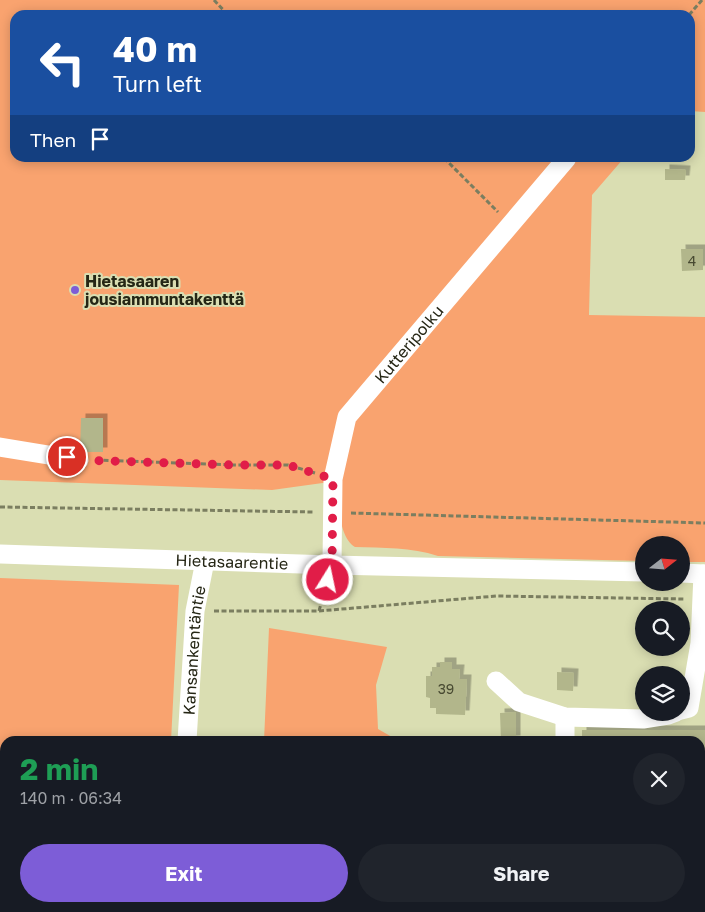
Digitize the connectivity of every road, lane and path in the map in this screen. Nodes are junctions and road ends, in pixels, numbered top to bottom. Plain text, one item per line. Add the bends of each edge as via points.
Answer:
1 (214, 0) edge
2 (702, 0) edge
3 (223, 10) edge
4 (693, 10) edge
5 (448, 162) edge
6 (563, 162) edge
7 (510, 224) junction
8 (0, 447) edge
9 (79, 460) joint
10 (333, 479) junction
11 (0, 554) edge
12 (205, 560) junction
13 (332, 565) junction
14 (635, 572) edge
15 (690, 573) edge
16 (704, 574) edge
17 (702, 600) junction
18 (319, 610) junction
19 (195, 611) junction
20 (496, 681) dead end
21 (690, 702) edge
22 (565, 718) junction
23 (635, 719) edge
24 (187, 736) edge
25 (564, 736) edge

1 - 3 path
2 - 4 path
5 - 7 path
6 - 7 street, Kutteripolku
7 - 10 street, Kutteripolku via 347,417
8 - 9 street
9 - 10 path via 288,465
10 - 13 street, Kutteripolku
11 - 12 street, Hietasaarentie
12 - 13 street, Hietasaarentie
12 - 19 street, Kansankentäntie
13 - 14 street, Hietasaarentie
13 - 18 path
15 - 16 street
16 - 17 street
17 - 18 path via 496,596
17 - 21 street via 700,643
18 - 19 path
19 - 24 street, Kansankentäntie
20 - 22 street via 519,702
22 - 23 street
22 - 25 street

